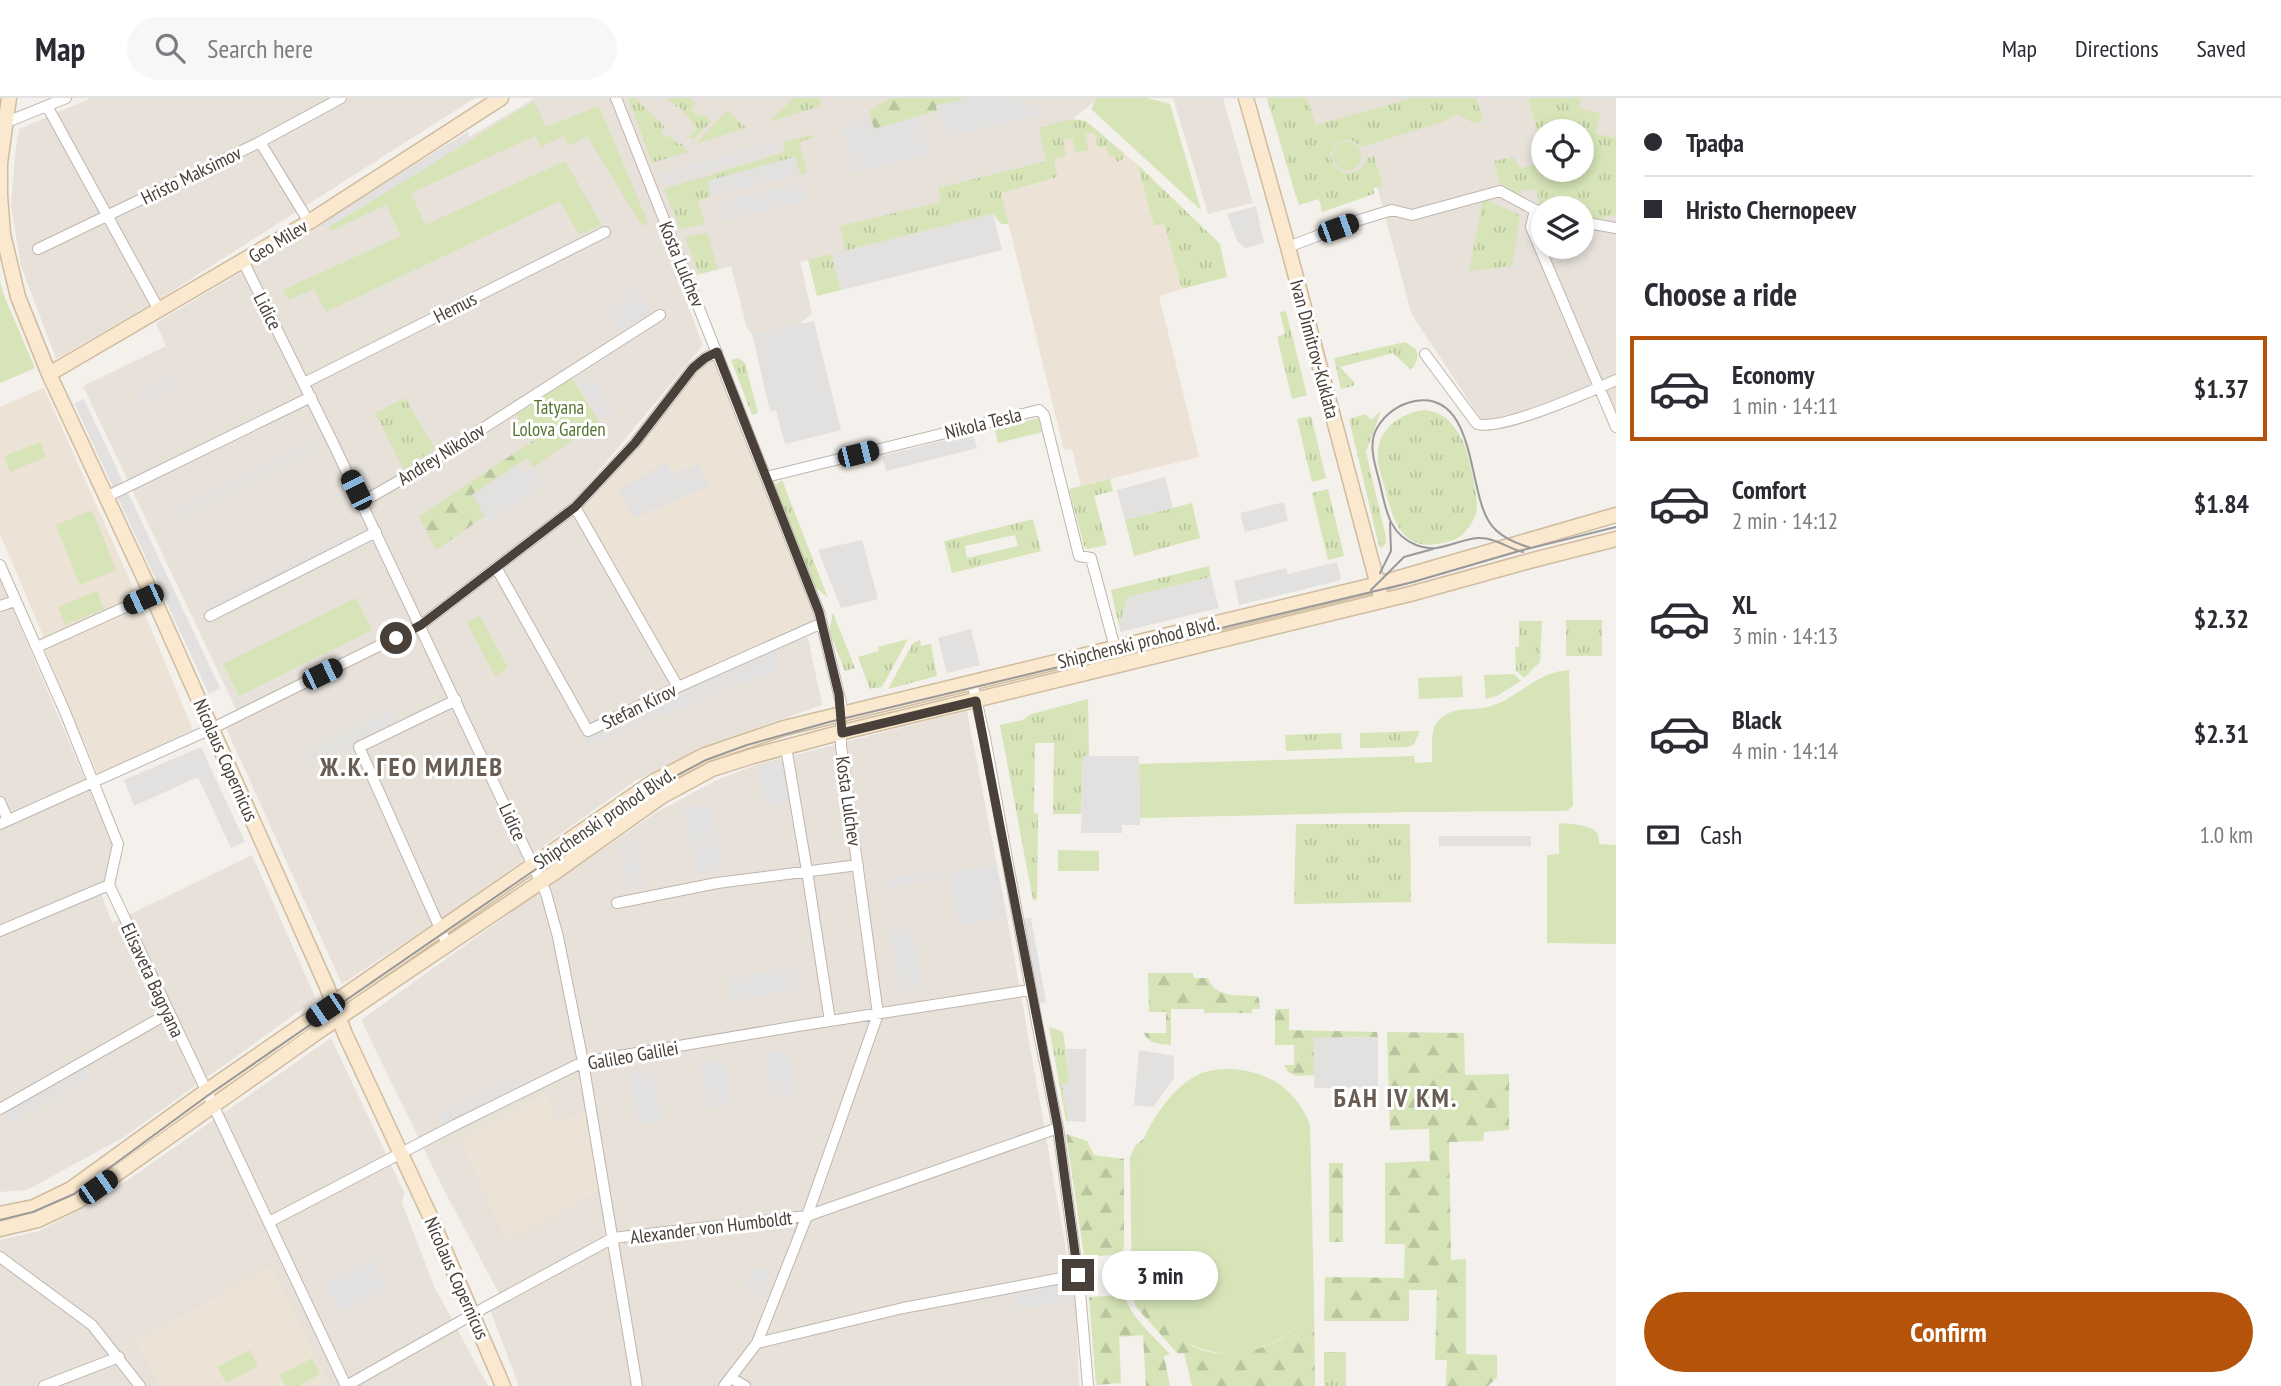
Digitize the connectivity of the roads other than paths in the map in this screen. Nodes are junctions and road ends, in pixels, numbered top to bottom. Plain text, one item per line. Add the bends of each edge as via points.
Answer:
1 (9, 98) edge
2 (66, 98) edge
3 (341, 98) edge
4 (500, 98) edge
5 (616, 98) edge
6 (1246, 98) edge
7 (47, 106) junction
8 (3, 123) edge
9 (260, 142) junction
10 (1531, 207) edge
11 (107, 216) junction
12 (309, 222) junction
13 (1594, 224) edge
14 (1616, 229) edge
15 (606, 232) dead end
16 (1288, 247) junction
17 (38, 248) dead end
18 (1544, 259) edge
19 (243, 261) junction
20 (159, 310) junction
21 (660, 314) dead end
22 (717, 352) junction
23 (1425, 354) dead end
24 (49, 374) junction
25 (1616, 380) edge
26 (303, 383) junction
27 (1599, 388) junction
28 (311, 397) junction
29 (1616, 427) edge
30 (766, 477) junction
31 (106, 497) junction
32 (362, 502) junction
33 (575, 507) junction
34 (1616, 515) edge
35 (376, 531) junction
36 (1616, 539) edge
37 (0, 565) edge
38 (497, 569) junction
39 (1378, 584) junction
40 (152, 595) junction
41 (1382, 600) junction
42 (15, 601) junction
43 (0, 606) edge
44 (210, 616) dead end
45 (822, 623) junction
46 (421, 625) junction
47 (37, 647) junction
48 (1115, 648) junction
49 (972, 682) junction
50 (678, 687) junction
51 (456, 701) junction
52 (976, 701) junction
53 (841, 712) junction
54 (211, 729) junction
55 (842, 733) junction
56 (786, 747) junction
57 (94, 783) junction
58 (0, 802) edge
59 (4, 822) edge
60 (533, 865) junction
61 (858, 865) junction
62 (807, 870) junction
63 (541, 881) junction
64 (109, 885) junction
65 (617, 904) dead end
66 (440, 930) junction
67 (0, 931) edge
68 (447, 944) junction
69 (1030, 990) junction
70 (336, 1011) junction
71 (169, 1013) junction
72 (878, 1014) junction
73 (830, 1021) junction
74 (583, 1062) junction
75 (205, 1092) junction
76 (212, 1107) junction
77 (0, 1109) edge
78 (1058, 1128) junction
79 (401, 1153) junction
80 (0, 1214) edge
81 (807, 1216) junction
82 (269, 1222) junction
83 (0, 1229) edge
84 (613, 1238) junction
85 (0, 1257) edge
86 (1078, 1275) junction
87 (472, 1314) junction
88 (757, 1343) junction
89 (119, 1357) junction
90 (727, 1382) edge
91 (44, 1386) edge
92 (140, 1386) edge
93 (346, 1386) edge
94 (503, 1386) edge
95 (637, 1386) edge
96 (745, 1386) edge
97 (1088, 1386) edge

1 - 8 main road, Nicolaus Copernicus
2 - 7 street
3 - 9 street, Hristo Maksimov
4 - 12 main road, Geo Milev
5 - 22 street, Kosta Lulchev
6 - 16 main road, Ivan Dimitrov-Kuklata
7 - 8 street
7 - 11 street
8 - 24 main road, Nicolaus Copernicus via 3,234 18,297
9 - 11 street, Hristo Maksimov
9 - 12 street
10 - 16 street via 1500,191 1412,215 1392,210
11 - 17 street, Hristo Maksimov
11 - 20 street
12 - 19 main road, Geo Milev
13 - 14 street
15 - 26 street, Hemus
16 - 39 main road, Ivan Dimitrov-Kuklata
18 - 27 street
19 - 20 main road, Geo Milev
19 - 26 street, Lidice
20 - 24 main road, Geo Milev
21 - 32 street, Andrey Nikolov
22 - 30 street, Kosta Lulchev
22 - 33 street via 693,368 635,443
23 - 27 street via 1477,424 1486,426
24 - 31 main road, Nicolaus Copernicus
25 - 27 street
26 - 28 street, Lidice
27 - 29 street
28 - 31 street
28 - 32 street, Lidice
30 - 45 street, Kosta Lulchev
30 - 48 street via 1039,410 1044,415 1079,556 1091,558
31 - 40 main road, Nicolaus Copernicus
32 - 35 street, Lidice
33 - 38 street
33 - 50 street
34 - 39 main road, Shipchenski prohod Blvd.
35 - 44 street
35 - 46 street, Lidice
36 - 41 main road, Shipchenski prohod Blvd.
37 - 42 street
38 - 46 street
38 - 50 street, Stefan Kirov via 588,731
39 - 41 main road, Ivan Dimitrov-Kuklata
39 - 48 main road, Shipchenski prohod Blvd.
40 - 47 street
40 - 54 main road, Nicolaus Copernicus
41 - 52 main road, Shipchenski prohod Blvd.
42 - 43 street
42 - 47 street
45 - 50 street, Stefan Kirov
45 - 53 street, Kosta Lulchev
46 - 51 street, Lidice
46 - 54 street
47 - 57 street
48 - 49 main road, Shipchenski prohod Blvd.
49 - 52 street
49 - 53 main road, Shipchenski prohod Blvd.
51 - 60 street, Lidice
51 - 66 street via 359,747
52 - 55 main road, Shipchenski prohod Blvd.
52 - 69 street
53 - 55 street, Kosta Lulchev
53 - 60 main road, Shipchenski prohod Blvd. via 705,755 653,782
54 - 57 street
54 - 70 main road, Nicolaus Copernicus
55 - 56 main road, Shipchenski prohod Blvd.
55 - 61 street, Kosta Lulchev
56 - 62 street
56 - 63 main road, Shipchenski prohod Blvd. via 712,769 662,796
57 - 59 street
57 - 64 street via 118,844
58 - 59 street
60 - 63 street, Lidice
60 - 66 main road, Shipchenski prohod Blvd.
61 - 62 street
61 - 72 street, Kosta Lulchev
62 - 65 street
62 - 73 street
63 - 68 main road, Shipchenski prohod Blvd.
63 - 74 street, Lidice via 558,937
64 - 67 street
64 - 71 street, Elisaveta Bagryana
66 - 68 street
66 - 70 main road, Shipchenski prohod Blvd.
68 - 70 main road, Shipchenski prohod Blvd.
69 - 72 street, Galileo Galilei
69 - 78 street
70 - 75 main road, Shipchenski prohod Blvd.
70 - 76 main road, Shipchenski prohod Blvd.
70 - 79 main road, Nicolaus Copernicus
71 - 75 street, Elisaveta Bagryana
71 - 77 street
72 - 73 street, Galileo Galilei
72 - 81 street, Kosta Lulchev
73 - 74 street, Galileo Galilei
74 - 79 street, Galileo Galilei
74 - 84 street, Lidice
75 - 76 street, Elisaveta Bagryana
75 - 80 main road, Shipchenski prohod Blvd. via 71,1189 34,1207
76 - 82 street, Elisaveta Bagryana
76 - 83 main road, Shipchenski prohod Blvd. via 78,1201 37,1220
78 - 81 street, Alexander von Humboldt
78 - 86 street
79 - 82 street, Galileo Galilei
79 - 87 main road, Nicolaus Copernicus
81 - 84 street, Alexander von Humboldt
81 - 88 street, Kosta Lulchev
82 - 93 street, Elisaveta Bagryana
84 - 87 street, Alexander von Humboldt
84 - 95 street, Lidice
85 - 89 street via 92,1325
86 - 88 street via 903,1308
86 - 97 street
87 - 93 street, Alexander von Humboldt
87 - 94 main road, Nicolaus Copernicus
88 - 90 street, Kosta Lulchev
89 - 91 street
89 - 92 street
90 - 96 street

